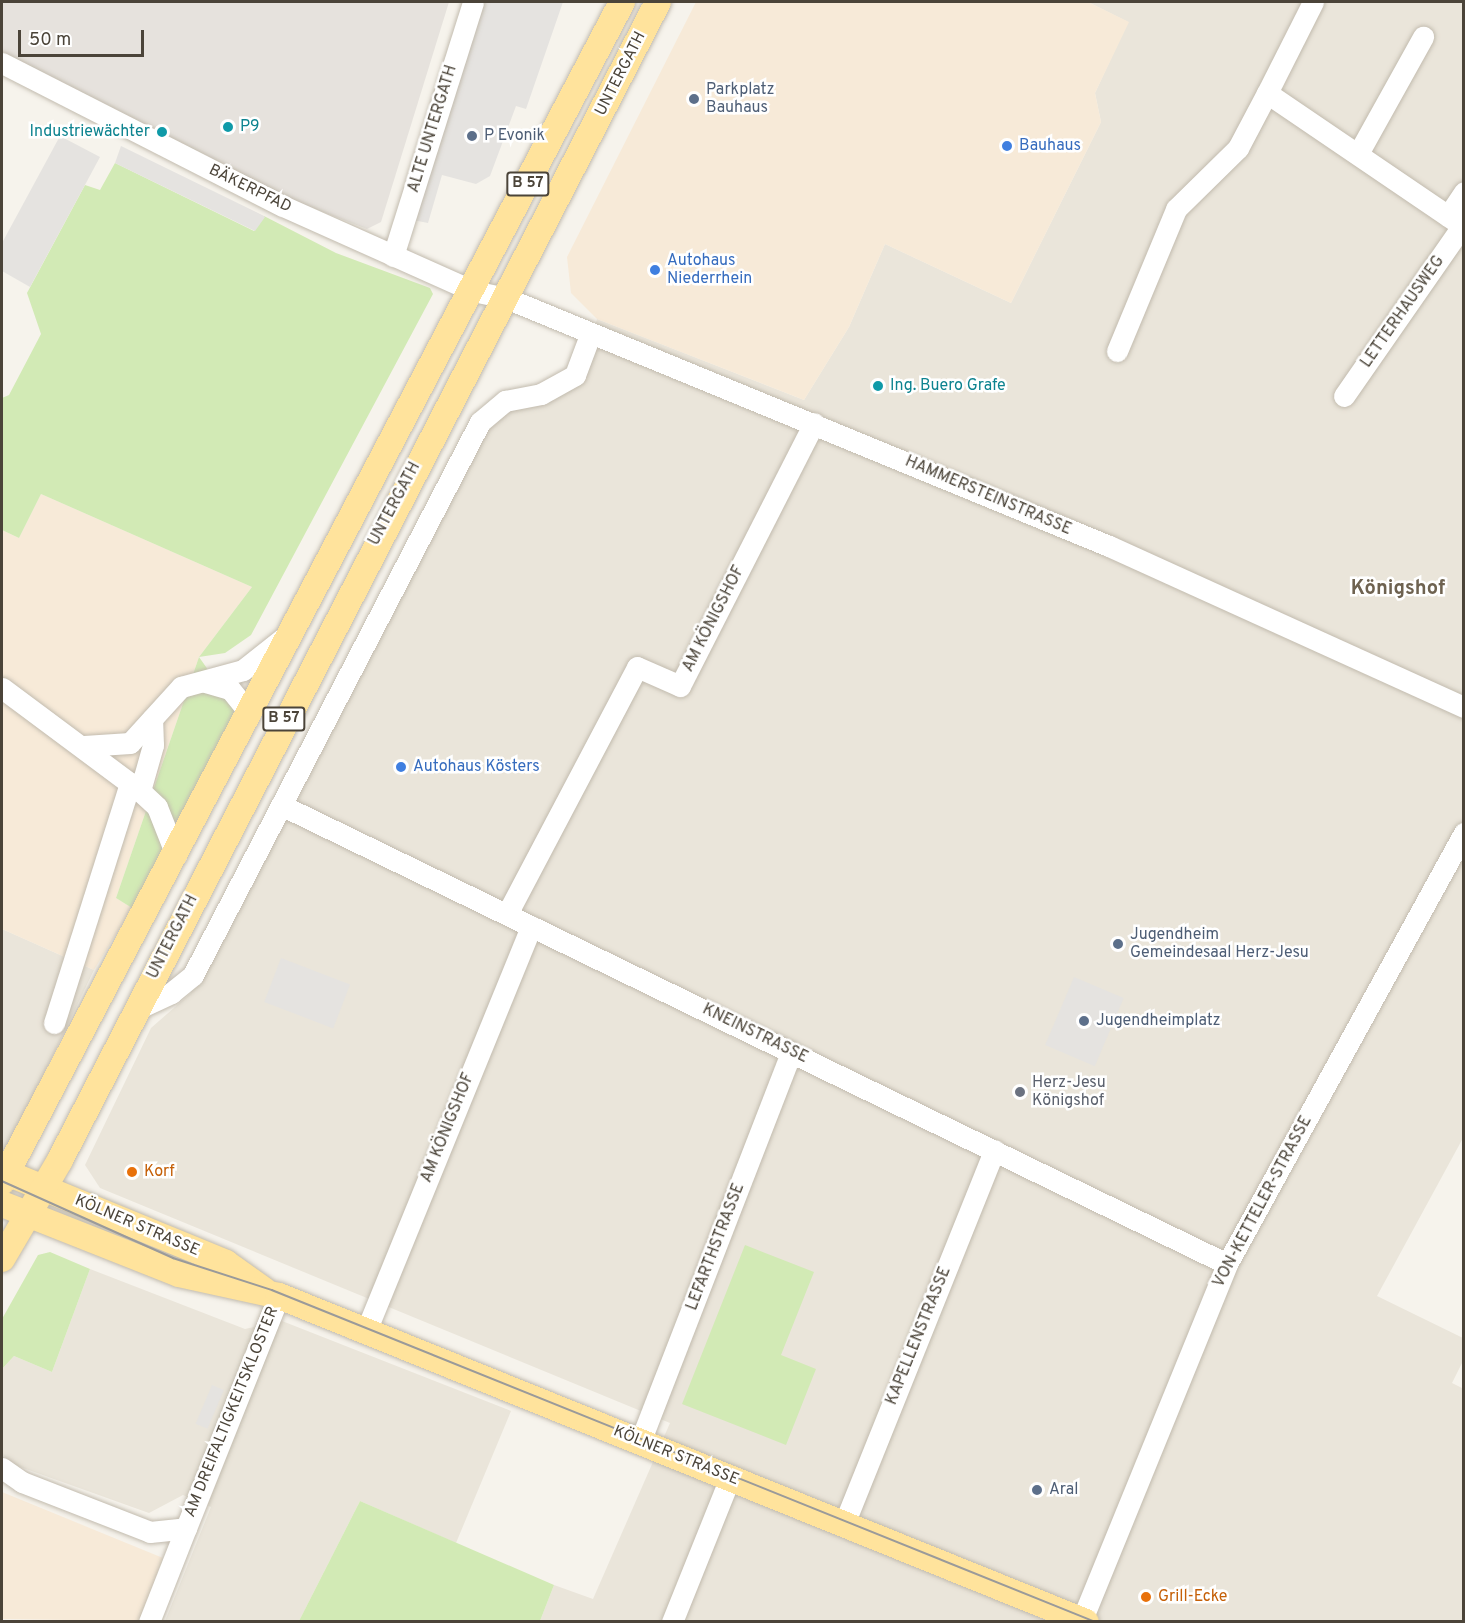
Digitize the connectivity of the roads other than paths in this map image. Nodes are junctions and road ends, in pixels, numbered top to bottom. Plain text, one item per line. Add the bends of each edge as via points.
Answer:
1 (473, 2) edge
2 (622, 2) edge
3 (658, 2) edge
4 (1313, 2) edge
5 (1423, 37) dead end
6 (2, 63) edge
7 (1267, 93) junction
8 (1359, 152) junction
9 (1464, 192) edge
10 (1458, 223) edge
11 (393, 256) junction
12 (473, 291) junction
13 (506, 298) junction
14 (590, 336) junction
15 (1117, 351) dead end
16 (1344, 396) dead end
17 (814, 423) junction
18 (297, 623) junction
19 (205, 682) junction
20 (2, 688) edge
21 (1464, 707) edge
22 (250, 714) junction
23 (152, 719) junction
24 (84, 746) junction
25 (135, 787) junction
26 (246, 793) junction
27 (281, 805) junction
28 (1464, 833) edge
29 (176, 855) junction
30 (507, 914) junction
31 (531, 926) junction
32 (137, 1009) junction
33 (54, 1023) dead end
34 (791, 1052) junction
35 (994, 1150) junction
36 (3, 1175) edge
37 (46, 1188) junction
38 (2, 1204) edge
39 (30, 1216) junction
40 (2, 1258) edge
41 (1227, 1264) junction
42 (273, 1294) junction
43 (366, 1331) junction
44 (640, 1442) junction
45 (2, 1468) edge
46 (730, 1478) junction
47 (844, 1524) junction
48 (186, 1528) junction
49 (1083, 1621) edge
50 (149, 1622) edge
51 (672, 1622) edge

1 - 11 street, ALTE UNTERGATH
2 - 12 main road, UNTERGATH / B 57
3 - 13 main road, UNTERGATH / B 57
4 - 7 street
5 - 8 street
6 - 11 street, BÄKERPFAD
7 - 8 street
7 - 15 street via 1238,148 1176,209
8 - 10 street
9 - 10 street, LETTERHAUSWEG
10 - 16 street, LETTERHAUSWEG
11 - 12 street, BÄKERPFAD
12 - 13 street, BÄKERPFAD
12 - 18 main road, UNTERGATH / B 57
13 - 14 street, HAMMERSTEINSTRASSE
13 - 26 main road, UNTERGATH / B 57
14 - 17 street, HAMMERSTEINSTRASSE
14 - 27 street, UNTERGATH via 575,375 541,394 505,401 480,422
17 - 21 street, HAMMERSTEINSTRASSE via 1152,564
17 - 30 street, AM KÖNIGSHOF via 680,686 637,667
18 - 19 street, UNTERGATH via 258,661
18 - 22 main road, UNTERGATH / B 57
19 - 22 street via 230,689
19 - 23 street, UNTERGATH via 180,687
20 - 24 street
22 - 26 main road, B 57 via 257,756
22 - 29 main road, UNTERGATH / B 57
23 - 24 street, UNTERGATH via 130,743
23 - 25 street via 153,745
24 - 25 street
25 - 29 street via 162,816
25 - 33 street
26 - 32 main road, UNTERGATH / B 57
27 - 30 street, KNEINSTRASSE
27 - 32 street, UNTERGATH via 193,975 171,993
28 - 41 street, VON-KETTELER-STRASSE
29 - 36 main road, UNTERGATH / B 57 via 134,924
30 - 31 street, KNEINSTRASSE
31 - 34 street, KNEINSTRASSE
31 - 43 street, AM KÖNIGSHOF
32 - 37 main road, UNTERGATH / B 57
34 - 35 street, KNEINSTRASSE
34 - 44 street, LEFARTHSTRASSE
35 - 41 street, KNEINSTRASSE
35 - 47 street, KAPELLENSTRASSE
36 - 37 main road, KÖLNER STRASSE
37 - 39 main road, B 57
37 - 42 main road, KÖLNER STRASSE via 226,1263
38 - 39 main road, KÖLNER STRASSE
39 - 40 main road, B 57
39 - 42 main road, KÖLNER STRASSE via 179,1274
41 - 49 street, VON-KETTELER-STRASSE
42 - 43 main road, KÖLNER STRASSE
42 - 48 street, AM DREIFALTIGKEITSKLOSTER
43 - 44 main road, KÖLNER STRASSE
44 - 46 main road, KÖLNER STRASSE
45 - 48 street, AM DREIFALTIGKEITSKLOSTER via 22,1482 150,1532
46 - 47 main road, KÖLNER STRASSE
46 - 51 street
47 - 49 main road, KÖLNER STRASSE
48 - 50 street, AM DREIFALTIGKEITSKLOSTER

